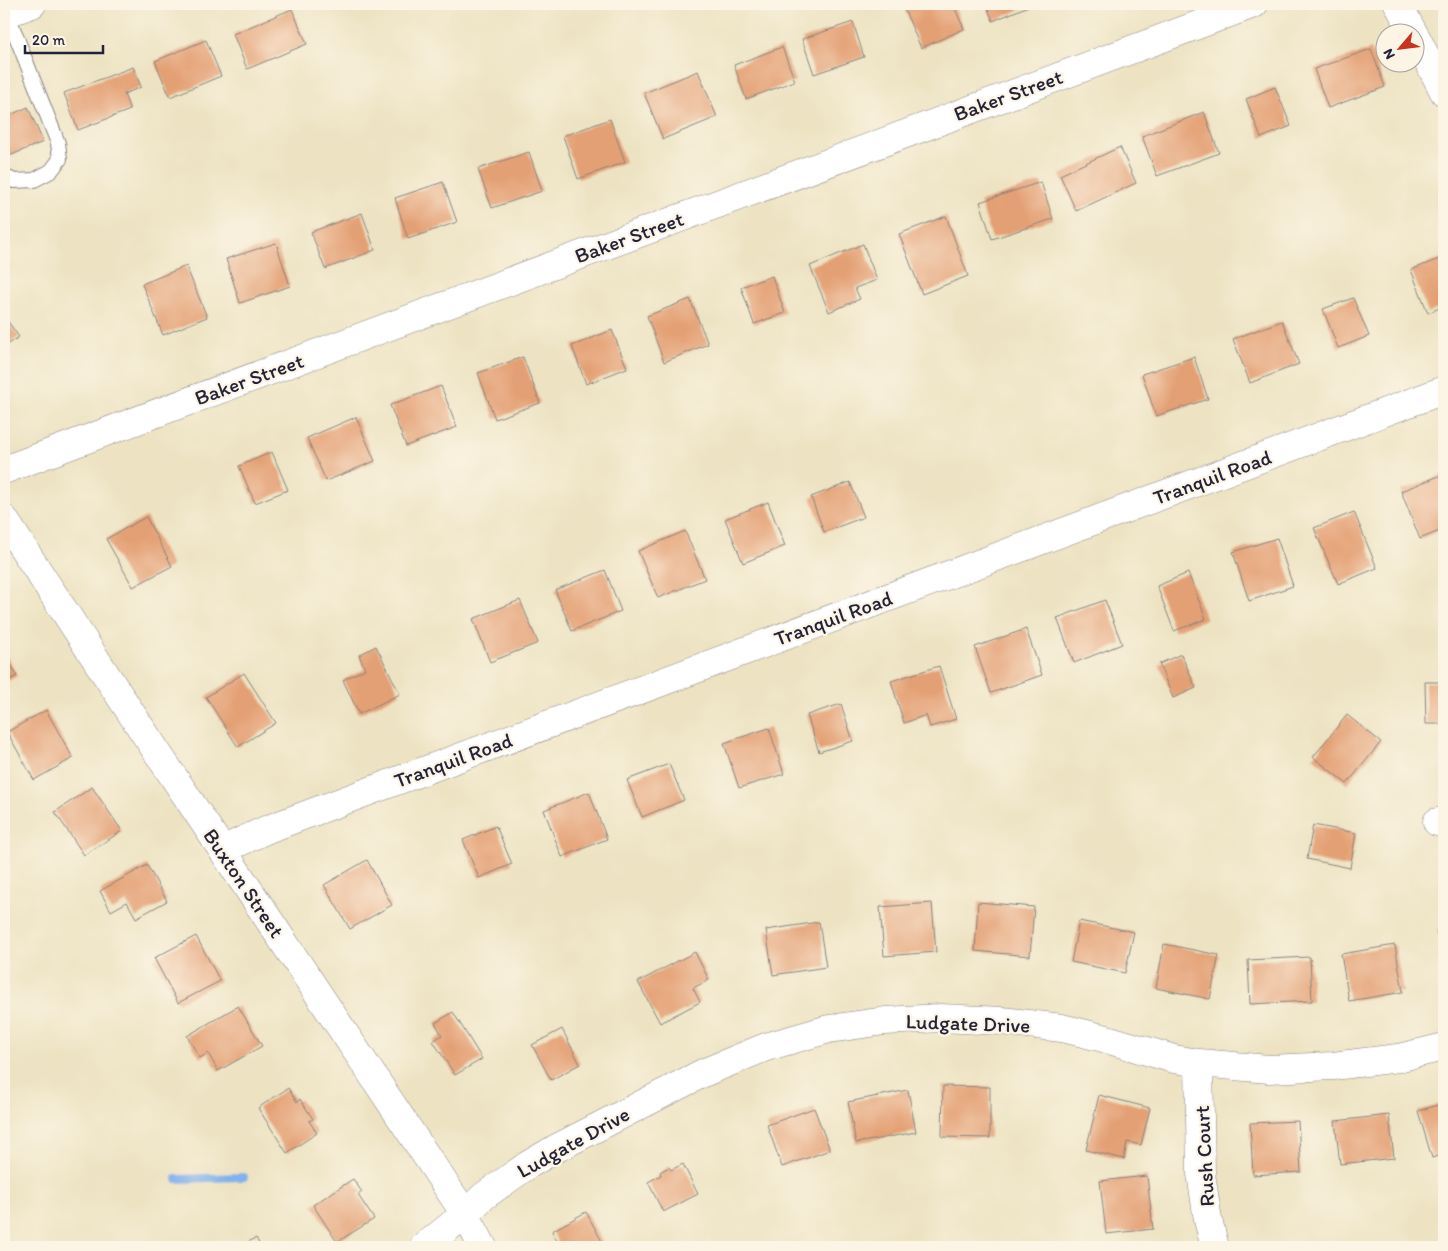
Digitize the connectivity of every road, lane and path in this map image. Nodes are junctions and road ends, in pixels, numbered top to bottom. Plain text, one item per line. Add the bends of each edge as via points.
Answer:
1 (32, 4) edge
2 (1254, 4) edge
3 (1398, 4) edge
4 (5, 13) edge
5 (1408, 22) edge
6 (1426, 57) edge
7 (1444, 92) edge
8 (4, 176) edge
9 (1444, 390) edge
10 (4, 470) edge
11 (4, 519) edge
12 (222, 850) junction
13 (1444, 1047) edge
14 (1199, 1063) junction
15 (465, 1214) junction
16 (424, 1247) edge
17 (483, 1247) edge
18 (1215, 1247) edge

1 - 4 street
2 - 10 street, Baker Street
3 - 5 street
4 - 8 lane via 58,143 60,159 51,171 34,180 14,181
6 - 7 street
9 - 12 street, Tranquil Road via 277,826
11 - 12 street, Buxton Street
12 - 15 street, Buxton Street
13 - 14 street, Ludgate Drive via 1398,1058 1333,1066 1269,1070
14 - 15 street, Ludgate Drive via 1062,1028 1002,1021 941,1018 885,1021 829,1030 766,1047 730,1062 599,1126 528,1165 484,1196
14 - 18 street, Rush Court via 1201,1174
15 - 16 street, Ludgate Drive
15 - 17 street, Buxton Street

